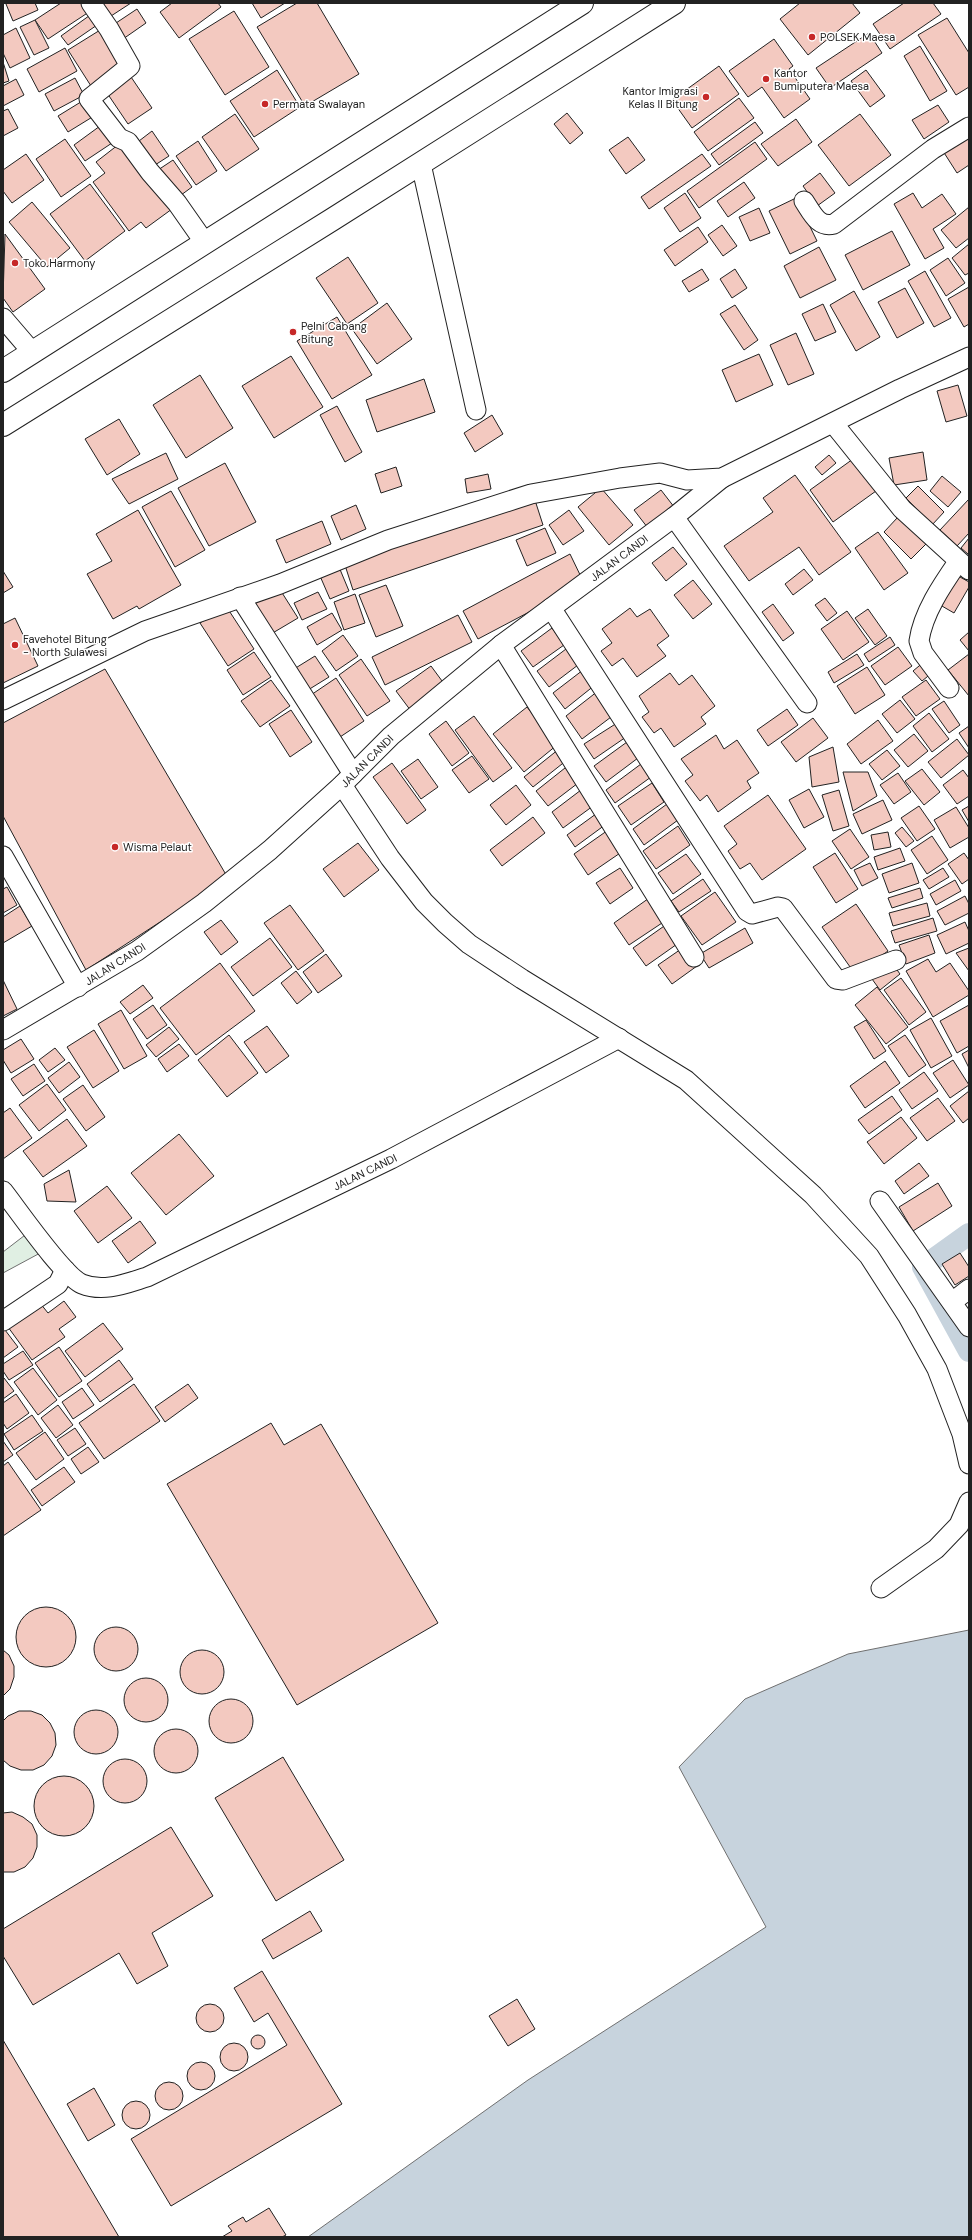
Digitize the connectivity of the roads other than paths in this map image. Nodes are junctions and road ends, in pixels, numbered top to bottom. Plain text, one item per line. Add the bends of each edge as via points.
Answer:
1 (91, 3) edge
2 (582, 3) edge
3 (674, 3) edge
4 (969, 127) edge
5 (421, 164) junction
6 (804, 202) dead end
7 (205, 243) junction
8 (3, 318) edge
9 (33, 353) junction
10 (969, 357) edge
11 (3, 372) edge
12 (476, 410) dead end
13 (833, 422) junction
14 (3, 425) edge
15 (722, 478) junction
16 (674, 517) junction
17 (964, 566) edge
18 (240, 597) junction
19 (552, 608) junction
20 (502, 645) junction
21 (949, 688) dead end
22 (3, 700) edge
23 (807, 703) dead end
24 (347, 780) junction
25 (3, 856) edge
26 (694, 956) dead end
27 (896, 960) dead end
28 (78, 987) junction
29 (3, 1030) edge
30 (619, 1038) junction
31 (3, 1191) edge
32 (880, 1201) dead end
33 (65, 1270) junction
34 (969, 1289) edge
35 (952, 1302) junction
36 (3, 1321) edge
37 (969, 1327) edge
38 (969, 1464) edge
39 (969, 1502) edge
40 (881, 1588) dead end

1 - 7 street via 130,66 88,99 119,138 128,142
2 - 7 highway
3 - 5 highway
4 - 6 street via 934,149 834,224 820,223
5 - 12 street
5 - 14 highway
7 - 9 highway
8 - 9 street
9 - 11 highway
10 - 13 street
13 - 15 street
13 - 17 street via 902,509
15 - 16 street, JALAN CANDI
15 - 18 street via 687,480 660,473 531,494 388,540 280,584
16 - 19 street, JALAN CANDI
16 - 23 street
17 - 21 street via 946,579 930,609 919,642 923,653
18 - 22 street via 145,631
18 - 24 street
19 - 20 street, JALAN CANDI
19 - 27 street via 747,911 752,914 778,907 784,908 836,979 843,980
20 - 24 street, JALAN CANDI via 391,736
20 - 26 street
24 - 28 street, JALAN CANDI via 270,850 204,903 137,952
24 - 30 street via 390,858 424,902 445,923 469,944 522,980
25 - 28 street
28 - 29 street, JALAN CANDI
30 - 33 street, JALAN CANDI via 391,1159 148,1276 118,1286 102,1288 82,1284
30 - 38 street via 686,1080 813,1195 869,1256 907,1315 937,1369 962,1434
31 - 33 street, JALAN CANDI
32 - 35 street
33 - 36 street via 58,1284
34 - 35 street
35 - 37 street
39 - 40 street via 959,1525 936,1549

